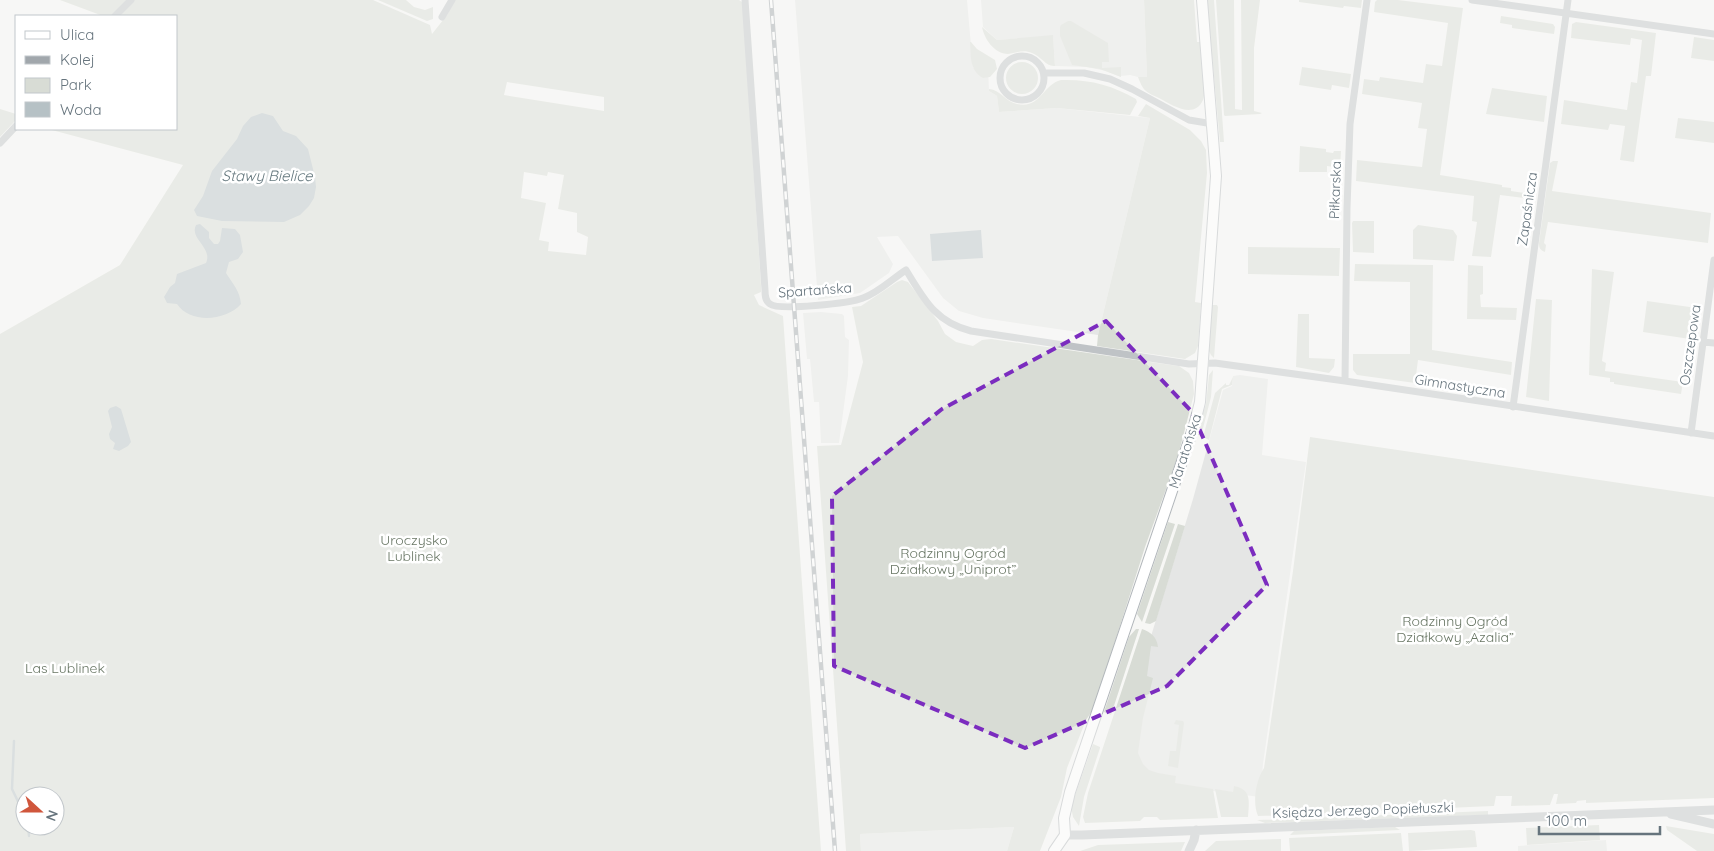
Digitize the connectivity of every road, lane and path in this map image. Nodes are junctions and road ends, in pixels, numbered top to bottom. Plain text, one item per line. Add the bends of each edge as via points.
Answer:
1 (131, 0) edge
2 (452, 0) edge
3 (746, 0) edge
4 (1202, 0) edge
5 (1367, 0) edge
6 (1472, 0) edge
7 (1568, 0) edge
8 (1566, 14) junction
9 (117, 15) edge
10 (442, 18) dead end
11 (1714, 34) edge
12 (1044, 73) junction
13 (1212, 124) junction
14 (15, 127) edge
15 (0, 143) edge
16 (1714, 260) edge
17 (1703, 342) junction
18 (1714, 344) edge
19 (1202, 363) junction
20 (1189, 364) joint
21 (1345, 381) junction
22 (1513, 407) junction
23 (1691, 433) junction
24 (1714, 436) edge
25 (1714, 810) edge
26 (1661, 812) junction
27 (1714, 824) edge
28 (1196, 830) junction
29 (1065, 835) junction
30 (1054, 851) edge
31 (1188, 851) edge

1 - 9 street
2 - 10 street
3 - 20 street, Spartańska via 765,290 769,304 777,307 858,300 906,270 932,310 961,329
4 - 13 main road, Maratońska
5 - 21 street, Piłkarska via 1350,124
6 - 8 street
7 - 8 street, Zapaśnicza
8 - 11 street
8 - 22 street, Zapaśnicza
12 - 12 street via 1031,58 1015,57 1004,67 1000,82 1012,98 1026,100 1042,88
12 - 13 street via 1084,73 1110,79 1185,118
13 - 19 main road, Maratońska via 1216,176
14 - 15 street
16 - 17 street, Oszczepowa
17 - 18 street
17 - 23 street, Oszczepowa
19 - 20 street, Gimnastyczna
19 - 21 street, Gimnastyczna
19 - 29 main road, Maratońska via 1197,417 1070,792 1064,818
21 - 22 street, Gimnastyczna
22 - 23 street, Gimnastyczna
23 - 24 street, Gimnastyczna
25 - 26 street, Księdza Jerzego Popiełuszki
26 - 27 street, Księdza Jerzego Popiełuszki
26 - 28 street, Księdza Jerzego Popiełuszki
28 - 29 street, Księdza Jerzego Popiełuszki
28 - 31 street
29 - 30 main road

